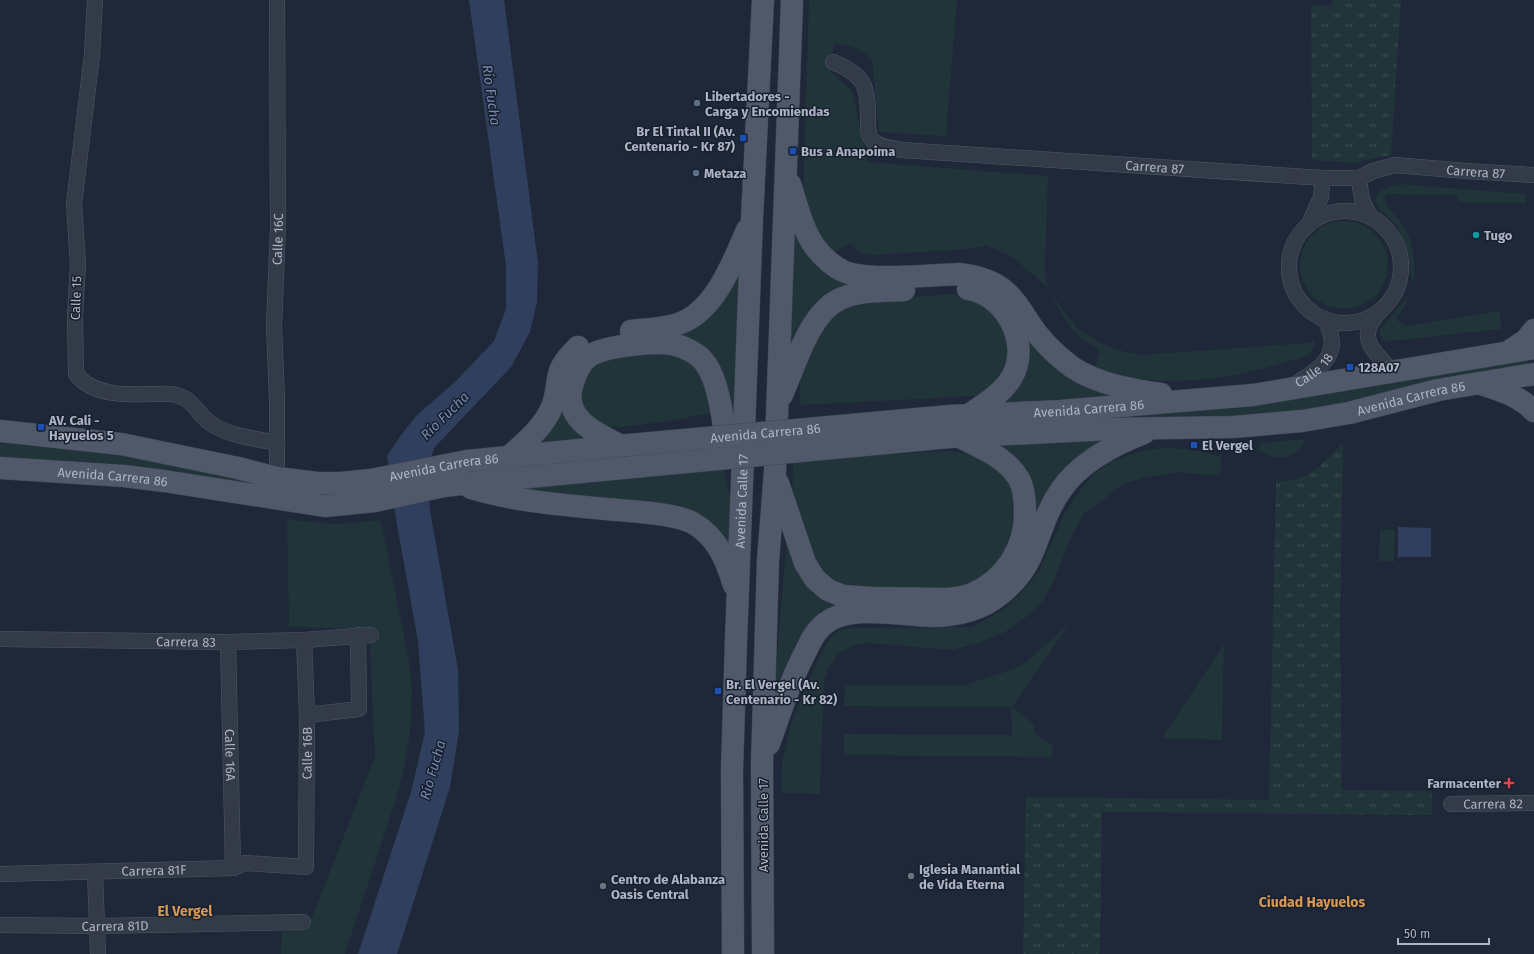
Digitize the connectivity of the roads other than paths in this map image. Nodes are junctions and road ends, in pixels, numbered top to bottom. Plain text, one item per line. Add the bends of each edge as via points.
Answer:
1 (95, 0) edge
2 (277, 0) edge
3 (763, 0) edge
4 (792, 0) edge
5 (833, 62) dead end
6 (785, 170) junction
7 (1534, 175) edge
8 (1323, 178) junction
9 (1359, 178) junction
10 (1370, 217) junction
11 (752, 218) junction
12 (1309, 224) junction
13 (1381, 310) junction
14 (1324, 318) junction
15 (1534, 330) edge
16 (1534, 348) edge
17 (1506, 353) junction
18 (1393, 372) junction
19 (1534, 374) edge
20 (1480, 383) junction
21 (1284, 391) junction
22 (1200, 399) junction
23 (777, 407) junction
24 (1534, 411) edge
25 (957, 426) junction
26 (1154, 428) junction
27 (0, 431) edge
28 (277, 443) junction
29 (625, 445) junction
30 (510, 456) junction
31 (0, 468) edge
32 (775, 471) junction
33 (277, 478) junction
34 (452, 485) junction
35 (741, 525) junction
36 (738, 598) junction
37 (0, 639) edge
38 (304, 640) junction
39 (228, 642) junction
40 (307, 714) junction
41 (762, 764) junction
42 (1534, 803) edge
43 (1451, 804) dead end
44 (306, 867) joint
45 (232, 868) junction
46 (95, 872) junction
47 (0, 874) edge
48 (303, 922) dead end
49 (0, 925) edge
50 (98, 926) junction
51 (98, 954) edge
52 (733, 954) edge
53 (763, 954) edge

1 - 28 street, Calle 15 via 92,55 74,204 78,264 76,374 82,382 101,391 174,394 186,397 214,426
2 - 28 street, Calle 16C via 278,228 274,326
3 - 11 main road, Avenida Calle 17
4 - 6 main road, Avenida Calle 17
5 - 8 street, Carrera 87 via 849,68 860,78 866,89 869,136 880,146
6 - 22 main road via 815,246 826,259 842,271 874,277 959,274 986,280 1013,298 1039,335 1073,368 1124,388
6 - 23 main road, Avenida Calle 17
7 - 9 street, Carrera 87 via 1395,165
8 - 9 street, Carrera 87
8 - 12 street via 1321,197
9 - 10 street via 1364,207
10 - 12 street via 1355,212 1339,211 1323,215
10 - 13 street via 1382,225 1391,236 1398,248 1401,262 1396,290
11 - 30 main road via 735,257 706,306 690,319 667,327 605,334 590,339 578,347 560,372 556,395 547,417
11 - 35 main road, Avenida Calle 17
12 - 14 street via 1294,245 1290,258 1290,273 1293,288 1301,301
13 - 14 street via 1368,318 1354,322
13 - 18 street via 1369,324 1370,347
14 - 21 street, Calle 18 via 1331,336 1332,347 1328,357 1319,368
15 - 17 main road via 1526,340
16 - 17 main road, Avenida Carrera 86
17 - 18 main road, Avenida Carrera 86
18 - 21 main road, Avenida Carrera 86
19 - 20 main road, Avenida Carrera 86
20 - 24 main road via 1517,398
20 - 26 main road, Avenida Carrera 86 via 1438,390 1349,413 1302,422 1233,427
21 - 22 main road, Avenida Carrera 86
22 - 25 main road, Avenida Carrera 86 via 1060,411
23 - 25 main road via 808,331 817,318 839,299 877,292 954,288 974,290 993,301 1011,321 1018,342 1018,357 1008,383
23 - 32 main road, Avenida Calle 17
25 - 26 main road, Avenida Carrera 86
25 - 29 main road, Avenida Carrera 86, bridge
25 - 32 main road via 1012,470 1023,490 1025,509 1025,528 1016,554 984,587 960,598 873,598 844,596 828,590 815,579 805,563
25 - 34 main road, Avenida Carrera 86, bridge via 623,468
26 - 41 main road via 1110,448 1070,478 1049,510 1026,564 1014,581 996,598 967,611 946,615 864,612 837,616 822,626 814,634 801,661
27 - 33 main road, Avenida Carrera 86 via 141,447
28 - 33 street, Calle 16C
29 - 30 main road, Avenida Carrera 86
29 - 35 main road via 589,428 573,410 570,401 571,391 580,366 588,357 600,350 616,347 659,343 671,344 690,351 704,361 714,379
30 - 33 main road, Avenida Carrera 86 via 341,483
31 - 34 main road, Avenida Carrera 86 via 116,475 325,506 375,501
32 - 41 main road, Avenida Calle 17 via 768,561
34 - 36 main road via 558,505 683,519 709,534 717,544 729,568
35 - 36 main road, Avenida Calle 17
36 - 52 main road, Avenida Calle 17 via 732,770
37 - 39 street, Carrera 83
38 - 39 street, Carrera 83
38 - 40 street, Calle 16B
38 - 40 street, Carrera 83 via 364,635 359,709
39 - 45 street, Calle 16A
40 - 44 street, Calle 16B
41 - 53 main road, Avenida Calle 17
42 - 43 street, Carrera 82
44 - 45 street, Carrera 81F via 245,863
45 - 46 street, Carrera 81F
46 - 47 street, Carrera 81F
46 - 50 street
48 - 50 street, Carrera 81D
49 - 50 street, Carrera 81D
50 - 51 street

